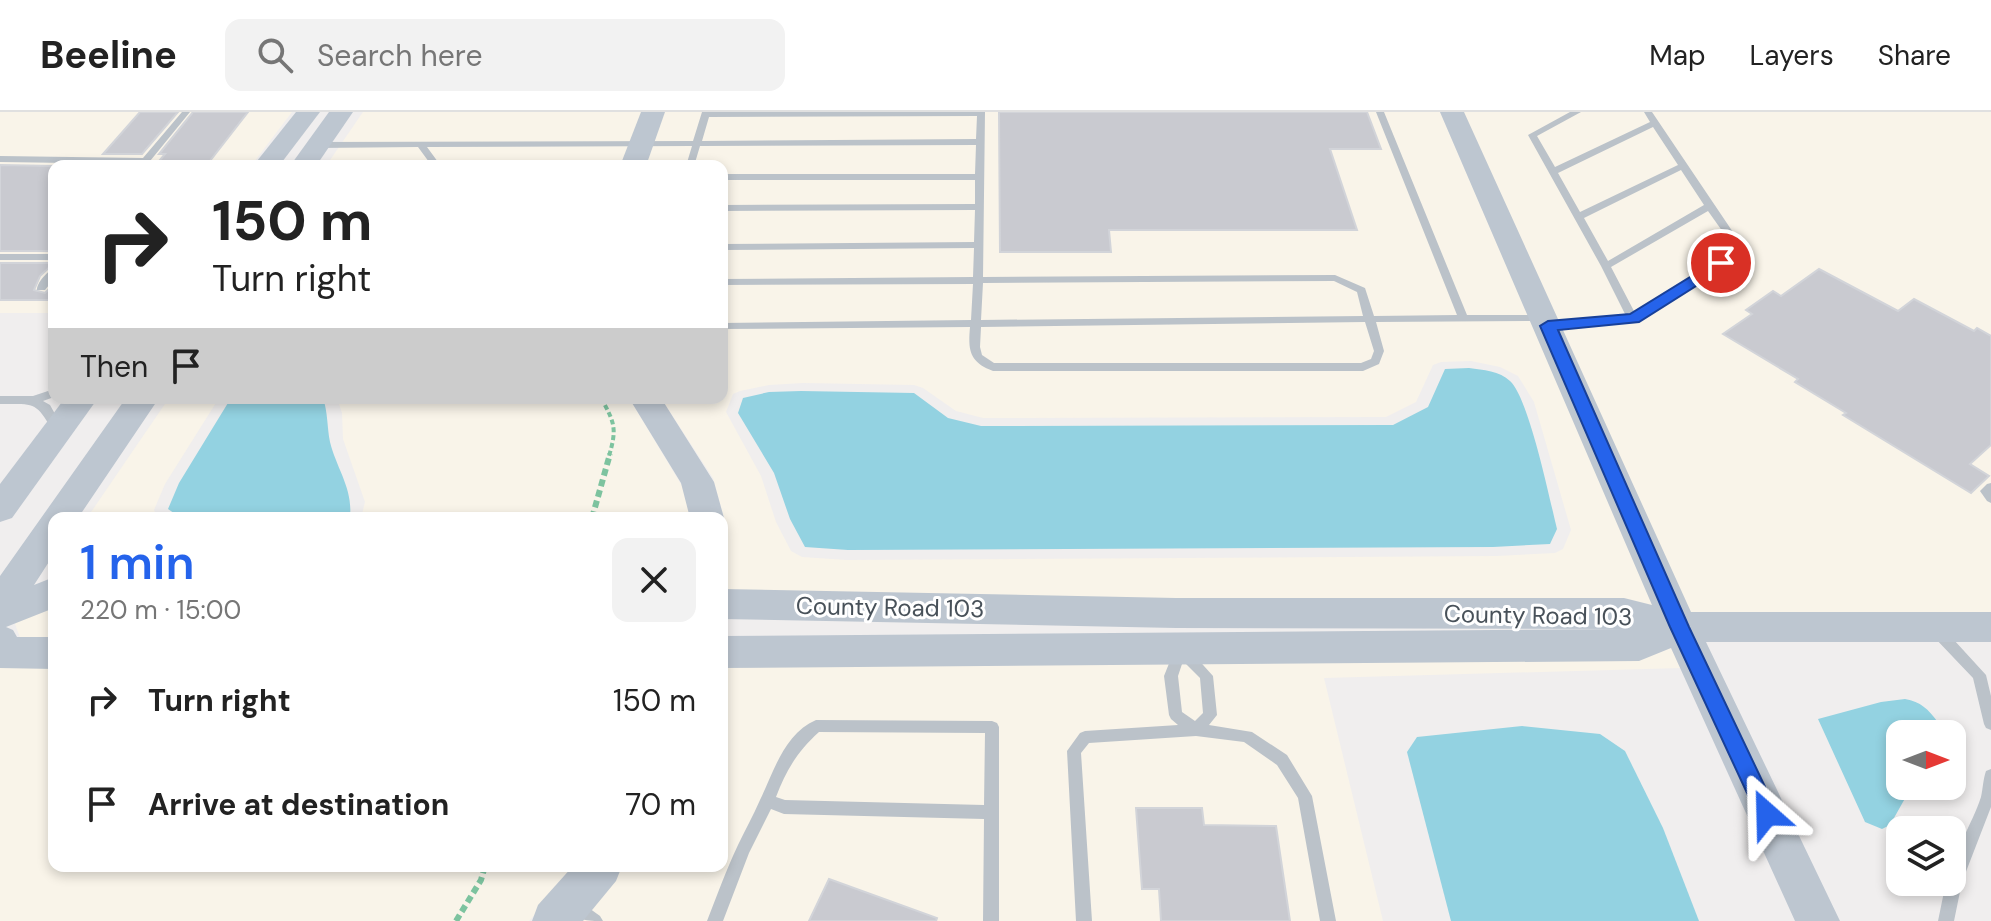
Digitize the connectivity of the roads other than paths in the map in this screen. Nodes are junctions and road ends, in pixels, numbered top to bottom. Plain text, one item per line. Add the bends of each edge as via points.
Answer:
1 (186, 112) edge
2 (308, 112) edge
3 (341, 112) edge
4 (653, 112) edge
5 (981, 112) edge
6 (1380, 112) edge
7 (1452, 112) edge
8 (1577, 112) edge
9 (1648, 112) edge
10 (706, 113) edge
11 (1655, 123) junction
12 (980, 142) junction
13 (697, 143) junction
14 (420, 144) junction
15 (318, 145) junction
16 (637, 155) edge
17 (0, 159) edge
18 (48, 160) edge
19 (146, 160) edge
20 (271, 160) edge
21 (307, 160) edge
22 (433, 160) edge
23 (692, 160) edge
24 (1683, 166) junction
25 (1552, 172) junction
26 (728, 177) edge
27 (980, 177) junction
28 (1709, 206) junction
29 (979, 207) junction
30 (728, 208) edge
31 (1578, 217) junction
32 (979, 245) junction
33 (728, 247) edge
34 (0, 257) edge
35 (48, 257) edge
36 (1606, 266) junction
37 (48, 279) edge
38 (978, 280) junction
39 (728, 282) edge
40 (41, 288) dead end
41 (1463, 318) junction
42 (1372, 319) junction
43 (1633, 319) junction
44 (1546, 322) junction
45 (977, 323) junction
46 (728, 326) edge
47 (48, 395) edge
48 (0, 400) edge
49 (33, 400) junction
50 (78, 404) edge
51 (139, 404) edge
52 (649, 404) edge
53 (58, 430) junction
54 (1991, 487) edge
55 (1991, 498) edge
56 (0, 509) edge
57 (64, 512) edge
58 (705, 512) edge
59 (48, 536) edge
60 (48, 594) edge
61 (728, 604) edge
62 (0, 605) edge
63 (1176, 613) junction
64 (0, 614) edge
65 (1680, 627) junction
66 (1933, 627) junction
67 (1991, 627) edge
68 (0, 641) edge
69 (1181, 650) junction
70 (728, 652) edge
71 (48, 653) edge
72 (1985, 678) edge
73 (1991, 724) edge
74 (1196, 730) junction
75 (1991, 776) edge
76 (768, 800) junction
77 (991, 812) junction
78 (598, 872) edge
79 (573, 915) edge
80 (715, 921) edge
81 (991, 921) edge
82 (1084, 921) edge
83 (1328, 921) edge
84 (1818, 921) edge
85 (1946, 921) edge

1 - 19 lane
2 - 20 street
3 - 15 street
4 - 16 street
5 - 10 lane
5 - 12 lane
6 - 41 lane
7 - 44 street
8 - 25 lane via 1532,135
9 - 11 lane
10 - 13 lane
11 - 24 lane
11 - 25 lane
12 - 13 lane
12 - 27 lane
13 - 16 lane
13 - 23 lane
14 - 15 lane
14 - 16 lane
14 - 22 lane
15 - 21 street
17 - 18 lane
24 - 28 lane
24 - 31 lane
25 - 31 lane
26 - 27 lane
27 - 29 lane
28 - 36 lane
28 - 43 lane via 1740,250
29 - 30 lane
29 - 32 lane
31 - 36 lane
32 - 33 lane
32 - 38 lane
34 - 35 lane
36 - 43 lane
37 - 40 lane
38 - 39 lane
38 - 42 lane via 1335,278 1361,290
38 - 45 lane
41 - 42 lane
41 - 44 lane
42 - 45 lane
42 - 45 lane via 1379,351 1375,361 1363,367 993,367 981,362 975,351
43 - 44 lane
44 - 65 street
45 - 46 lane
47 - 49 lane
48 - 49 lane
49 - 53 lane via 46,408
50 - 53 street
51 - 57 street
52 - 58 street via 697,482
53 - 56 street
54 - 55 lane via 1986,491
59 - 62 street
60 - 64 street
61 - 63 street, County Road 103
63 - 65 street, County Road 103 via 1624,613
63 - 69 street
65 - 66 street
65 - 69 street, County Road 103 via 1639,645
65 - 84 street
66 - 67 street
66 - 72 lane
68 - 71 street via 4,653
69 - 70 street, County Road 103
69 - 74 lane via 1171,676 1176,715
69 - 74 lane via 1206,676 1210,715
72 - 73 lane
74 - 82 lane via 1085,737 1074,751
74 - 83 lane via 1247,736 1282,760 1305,796
75 - 85 lane
76 - 77 lane via 784,807
76 - 77 lane via 782,760 816,726 992,727
76 - 80 lane
77 - 81 lane
78 - 79 street

